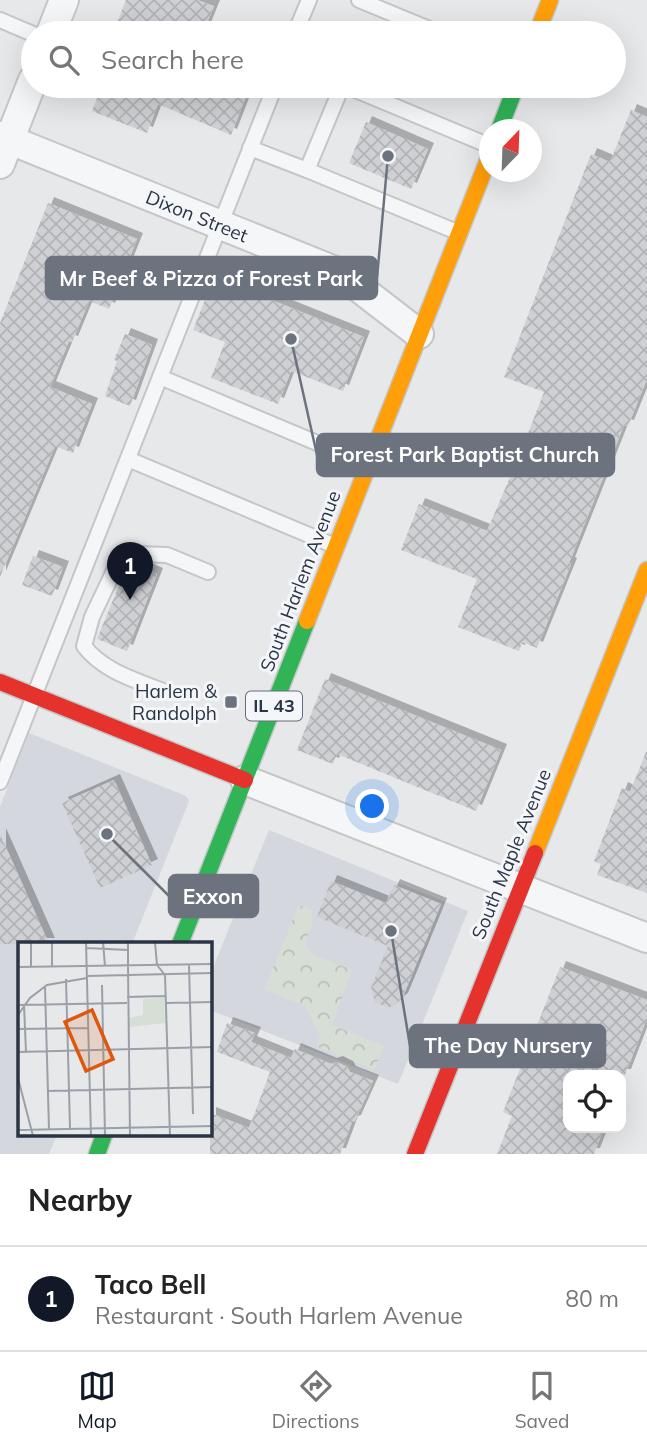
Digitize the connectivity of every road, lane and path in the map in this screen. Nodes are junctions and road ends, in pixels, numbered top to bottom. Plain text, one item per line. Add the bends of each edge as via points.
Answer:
1 (64, 0) edge
2 (309, 0) edge
3 (359, 0) edge
4 (550, 0) edge
5 (0, 20) edge
6 (56, 21) edge
7 (300, 21) edge
8 (410, 21) edge
9 (542, 21) edge
10 (21, 29) edge
11 (25, 98) edge
12 (270, 98) edge
13 (339, 98) edge
14 (373, 98) edge
15 (511, 98) edge
16 (503, 119) edge
17 (479, 142) edge
18 (3, 147) edge
19 (250, 148) junction
20 (307, 170) junction
21 (479, 181) edge
22 (220, 225) junction
23 (459, 233) junction
24 (419, 334) junction
25 (160, 377) junction
26 (128, 459) junction
27 (368, 464) junction
28 (336, 547) junction
29 (647, 570) edge
30 (208, 572) dead end
31 (0, 682) edge
32 (163, 691) dead end
33 (34, 695) junction
34 (245, 780) junction
35 (0, 782) edge
36 (521, 888) junction
37 (647, 938) edge
38 (181, 942) edge
39 (104, 1136) edge
40 (97, 1154) edge
41 (415, 1154) edge

1 - 6 street
2 - 7 lane
3 - 8 lane
4 - 9 main road
5 - 10 lane
11 - 18 street
12 - 19 lane
13 - 20 lane
14 - 17 lane
15 - 16 main road
18 - 22 street, Dixon Street
19 - 20 lane
19 - 22 lane
20 - 23 lane
21 - 23 main road, South Harlem Avenue / IL 43
22 - 24 street, Dixon Street via 340,274
22 - 25 lane
23 - 24 main road, South Harlem Avenue / IL 43
24 - 27 main road, South Harlem Avenue / IL 43
25 - 26 lane
25 - 27 lane
26 - 28 lane
26 - 33 lane
27 - 28 main road, South Harlem Avenue / IL 43
28 - 34 main road, South Harlem Avenue / IL 43
29 - 36 main road, South Maple Avenue
30 - 32 lane via 167,555 120,558 93,617 84,646 93,658
31 - 33 main road
33 - 34 main road
33 - 35 lane
34 - 36 street
34 - 38 main road, South Harlem Avenue / IL 43
36 - 37 street
36 - 41 main road, South Maple Avenue
39 - 40 main road

